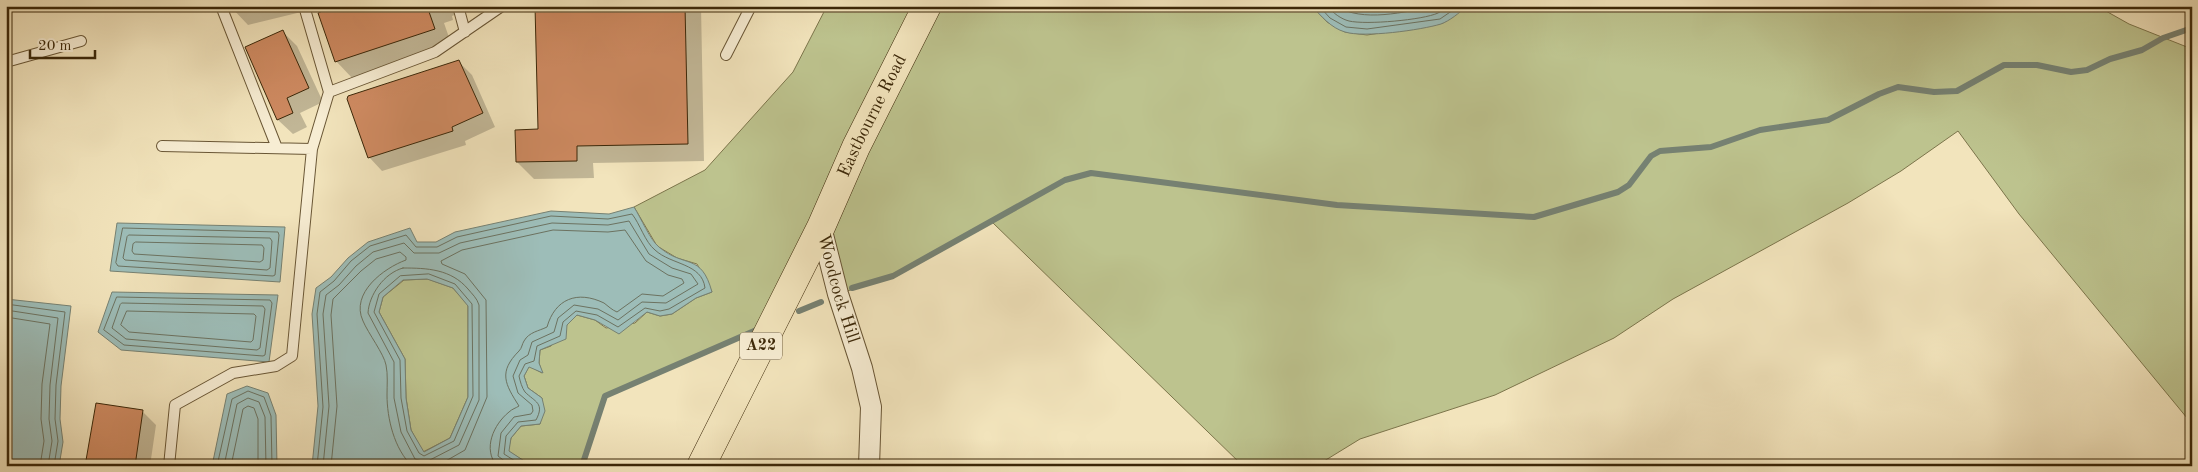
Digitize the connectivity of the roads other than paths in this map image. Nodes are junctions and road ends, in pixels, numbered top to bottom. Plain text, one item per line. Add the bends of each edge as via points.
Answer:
1 (221, 6) edge
2 (304, 6) edge
3 (458, 6) edge
4 (502, 6) edge
5 (752, 6) edge
6 (928, 6) edge
7 (465, 32) junction
8 (81, 41) dead end
9 (726, 54) dead end
10 (6, 62) edge
11 (329, 92) junction
12 (162, 146) dead end
13 (277, 148) junction
14 (312, 149) junction
15 (820, 227) junction
16 (169, 466) edge
17 (701, 466) edge
18 (869, 466) edge

1 - 13 lane
2 - 11 lane
3 - 7 lane
4 - 7 lane
5 - 9 lane
6 - 15 highway, Eastbourne Road / A22 via 856,147
7 - 11 lane via 435,52
8 - 10 lane
11 - 14 lane
12 - 13 lane
13 - 14 lane
14 - 16 lane via 292,356 276,366 233,373 175,405
15 - 17 highway, Woodcock Hill / A22
15 - 18 street, Woodcock Hill via 871,406

